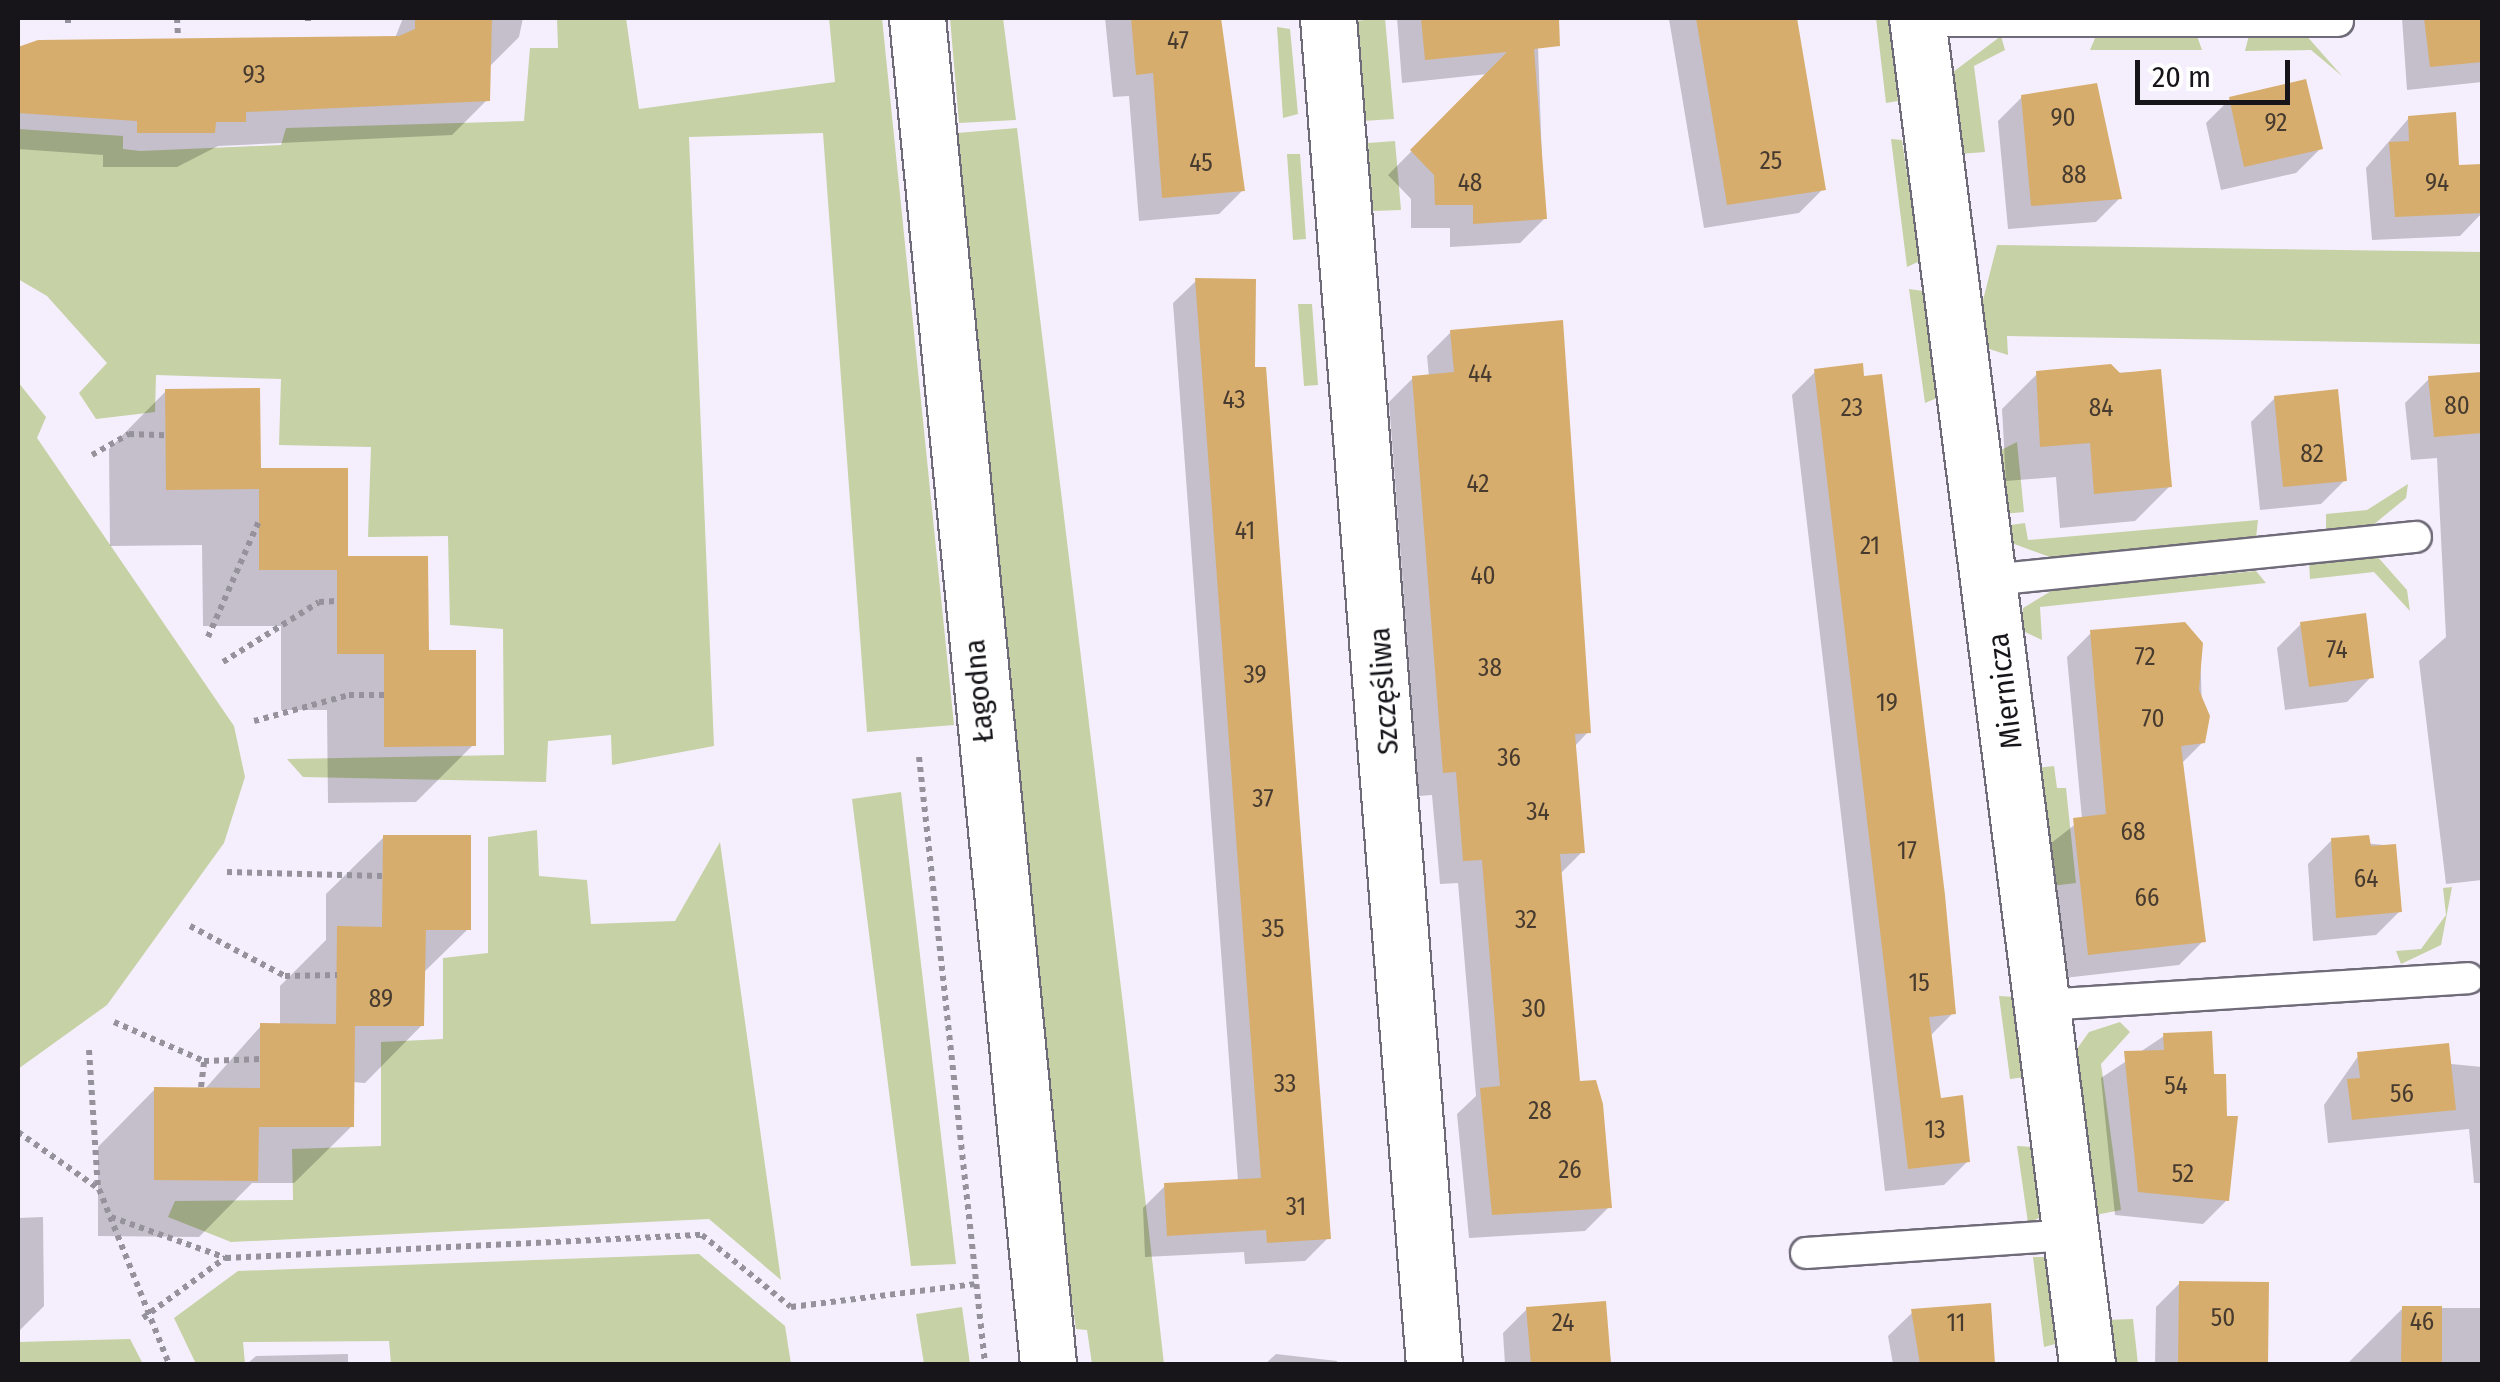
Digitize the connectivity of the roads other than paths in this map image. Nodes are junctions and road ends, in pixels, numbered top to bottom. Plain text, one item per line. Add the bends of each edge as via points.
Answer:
1 (917, 18) edge
2 (1328, 18) edge
3 (1918, 20) edge
4 (2338, 21) dead end
5 (2416, 536) dead end
6 (1991, 580) junction
7 (2468, 978) dead end
8 (2043, 1005) junction
9 (2070, 1235) junction
10 (1806, 1253) dead end
11 (1048, 1364) edge
12 (1434, 1364) edge
13 (2087, 1364) edge

1 - 11 street, Łagodna
2 - 12 street, Szczęśliwa
3 - 4 lane
3 - 6 street, Miernicza
5 - 6 lane
6 - 8 street, Miernicza
7 - 8 lane
8 - 9 street, Miernicza
9 - 10 lane
9 - 13 street, Miernicza

